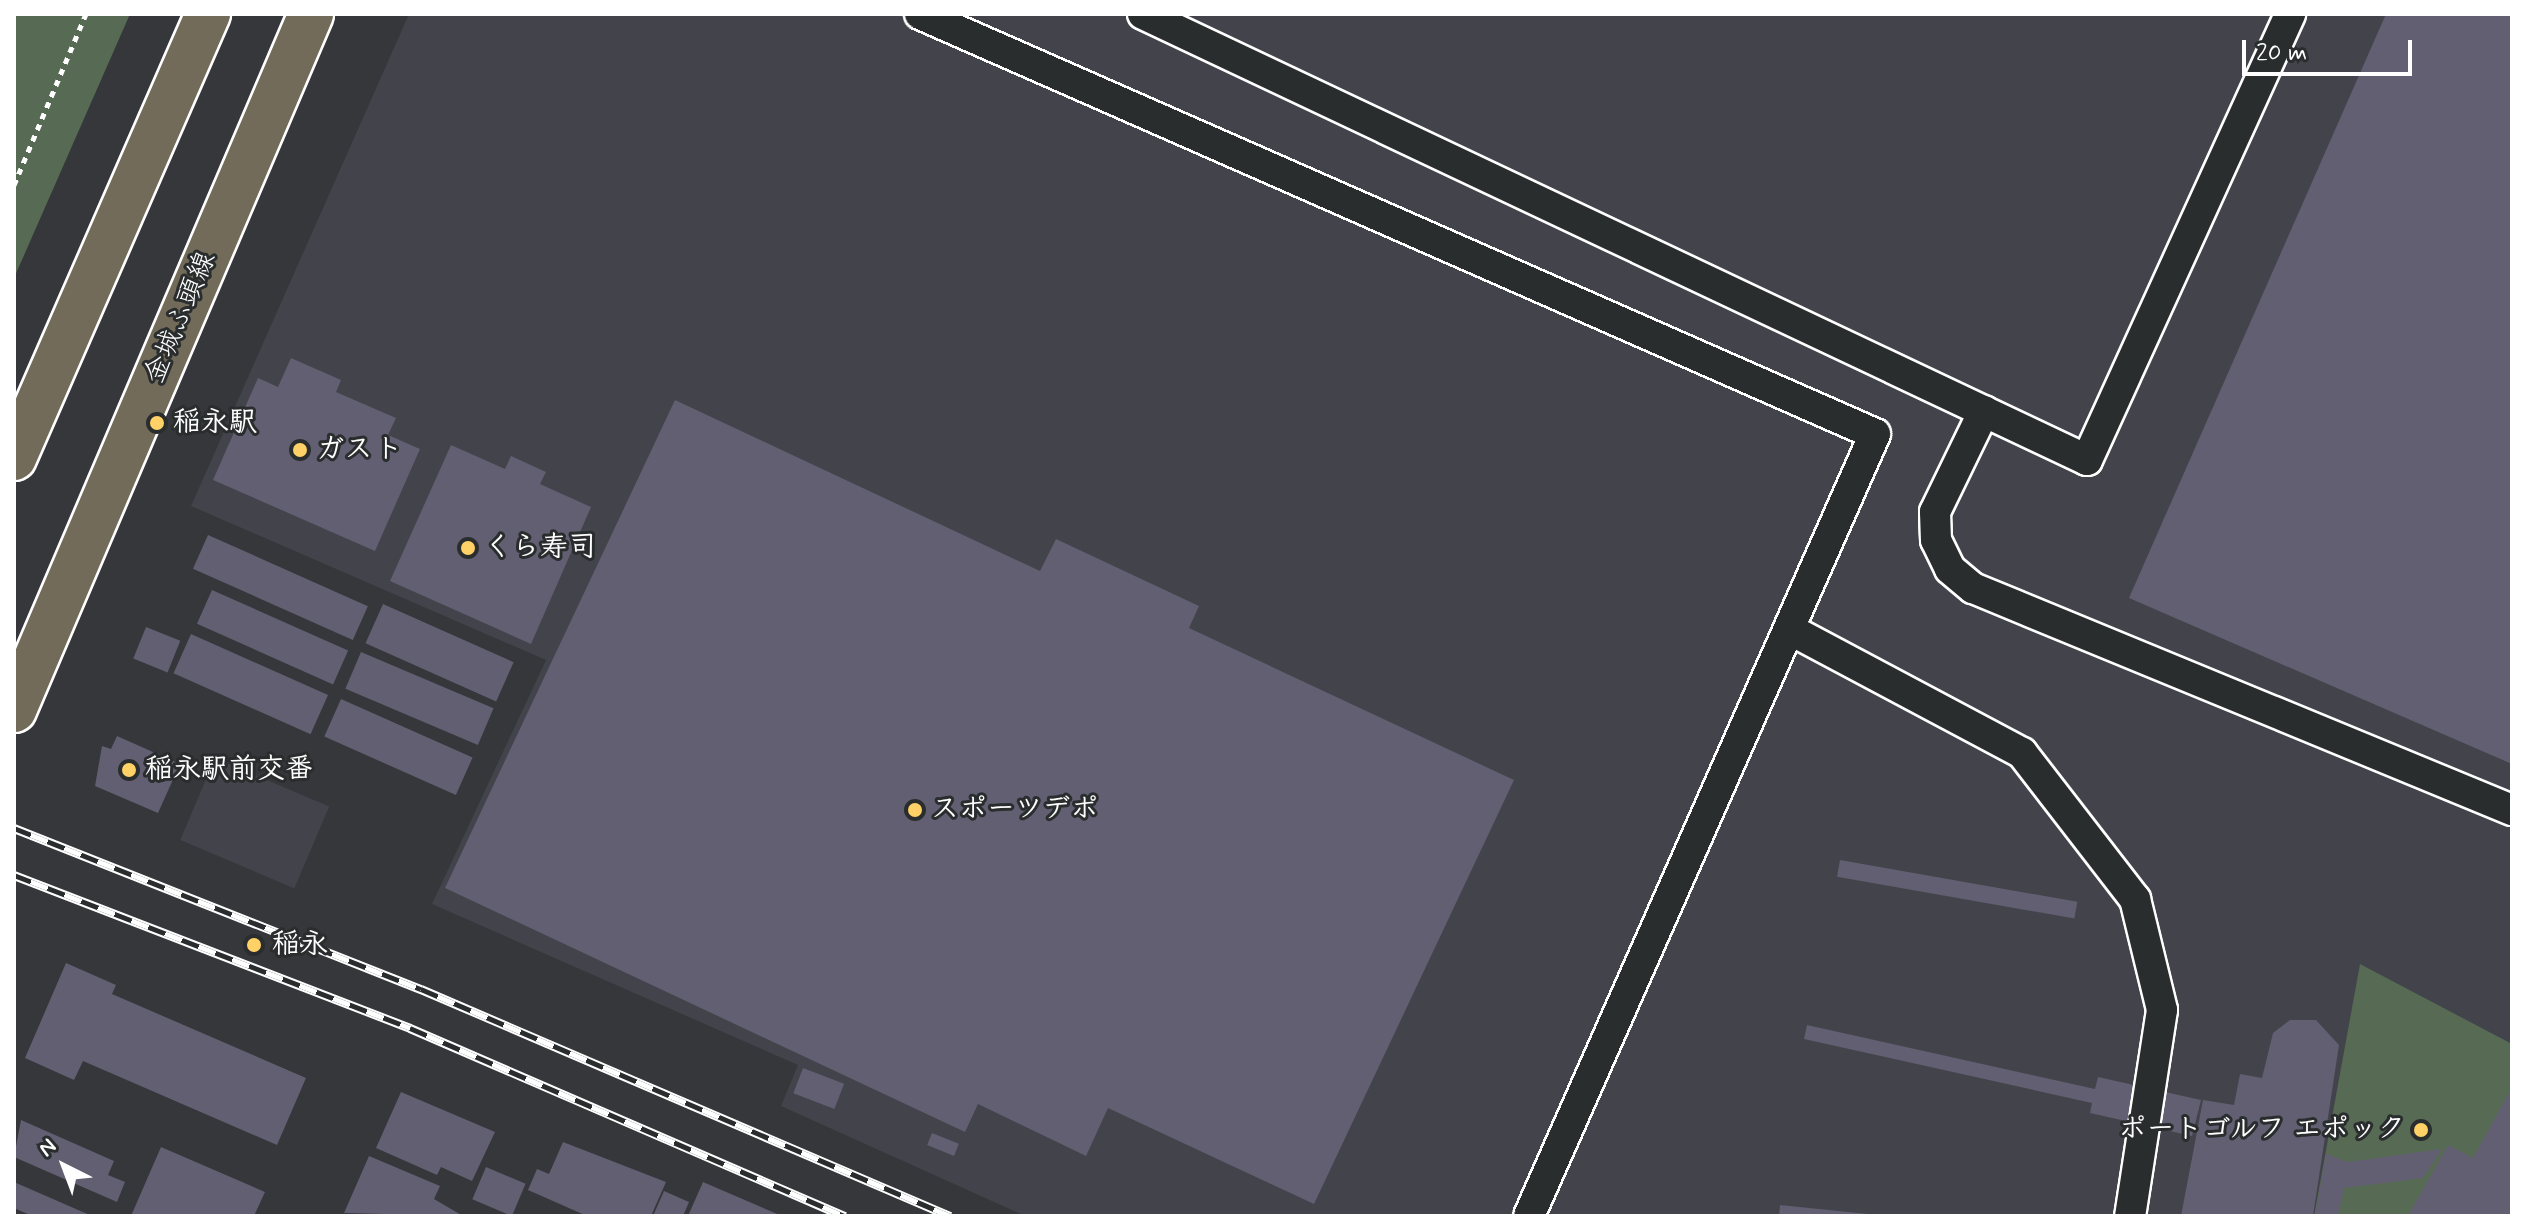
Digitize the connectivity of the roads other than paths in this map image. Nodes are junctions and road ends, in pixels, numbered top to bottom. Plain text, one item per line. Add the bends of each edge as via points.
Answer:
1 (208, 14) edge
2 (311, 14) edge
3 (920, 14) edge
4 (1143, 14) edge
5 (2290, 14) edge
6 (1984, 411) junction
7 (14, 458) edge
8 (1789, 629) junction
9 (14, 710) edge
10 (2512, 810) edge
11 (1529, 1216) edge
12 (2130, 1216) edge

1 - 7 main road
2 - 9 main road, 金城ふ頭線
3 - 8 lane via 1875,434
4 - 6 lane
5 - 6 lane via 2087,460
6 - 10 lane via 1935,512 1946,559 1973,588
8 - 11 lane
8 - 12 lane via 2022,753 2135,899 2162,1010

